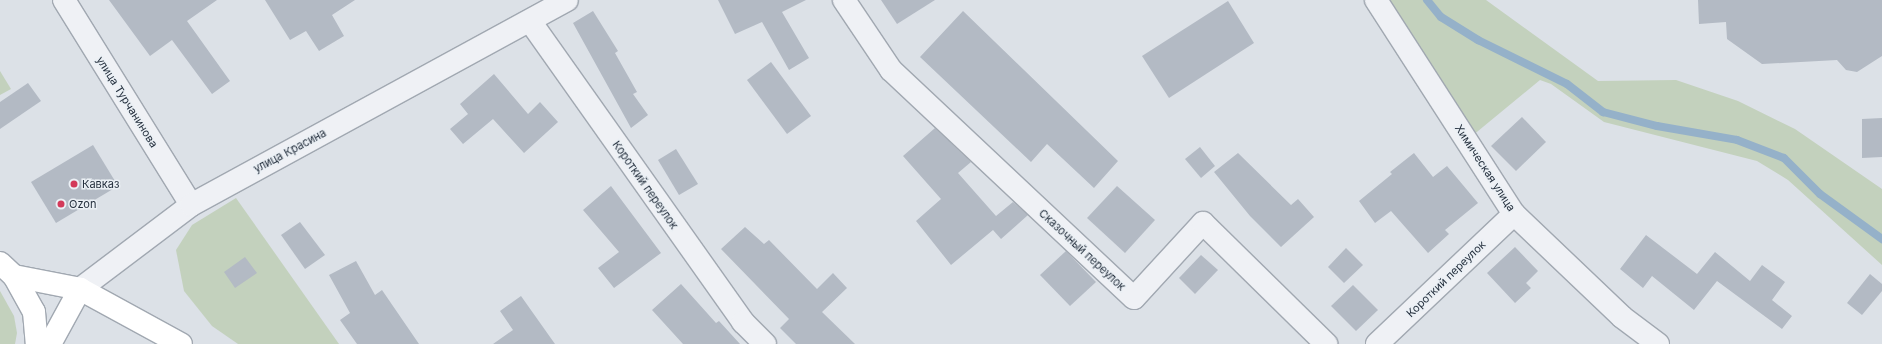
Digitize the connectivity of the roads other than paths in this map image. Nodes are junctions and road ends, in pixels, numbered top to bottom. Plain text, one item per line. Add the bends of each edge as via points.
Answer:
1 (64, 0) edge
2 (567, 0) edge
3 (844, 0) edge
4 (1376, 0) edge
5 (530, 22) junction
6 (191, 205) junction
7 (1514, 214) junction
8 (7, 269) edge
9 (80, 289) junction
10 (37, 344) edge
11 (50, 344) edge
12 (181, 344) edge
13 (765, 344) edge
14 (1326, 344) edge
15 (1377, 344) edge
16 (1658, 344) edge

1 - 6 street, улица Турчанинова
2 - 5 street, улица Красина
3 - 14 street, Сказочный переулок via 892,70 1134,298 1203,223
4 - 7 street, Химическая улица
5 - 6 street, улица Красина
5 - 13 street, Короткий переулок via 742,322
6 - 9 street, улица Красина
7 - 15 street, Короткий переулок
7 - 16 street, Химическая улица via 1622,317
8 - 9 street
8 - 10 street via 34,312
9 - 11 street, улица Красина
9 - 12 street

